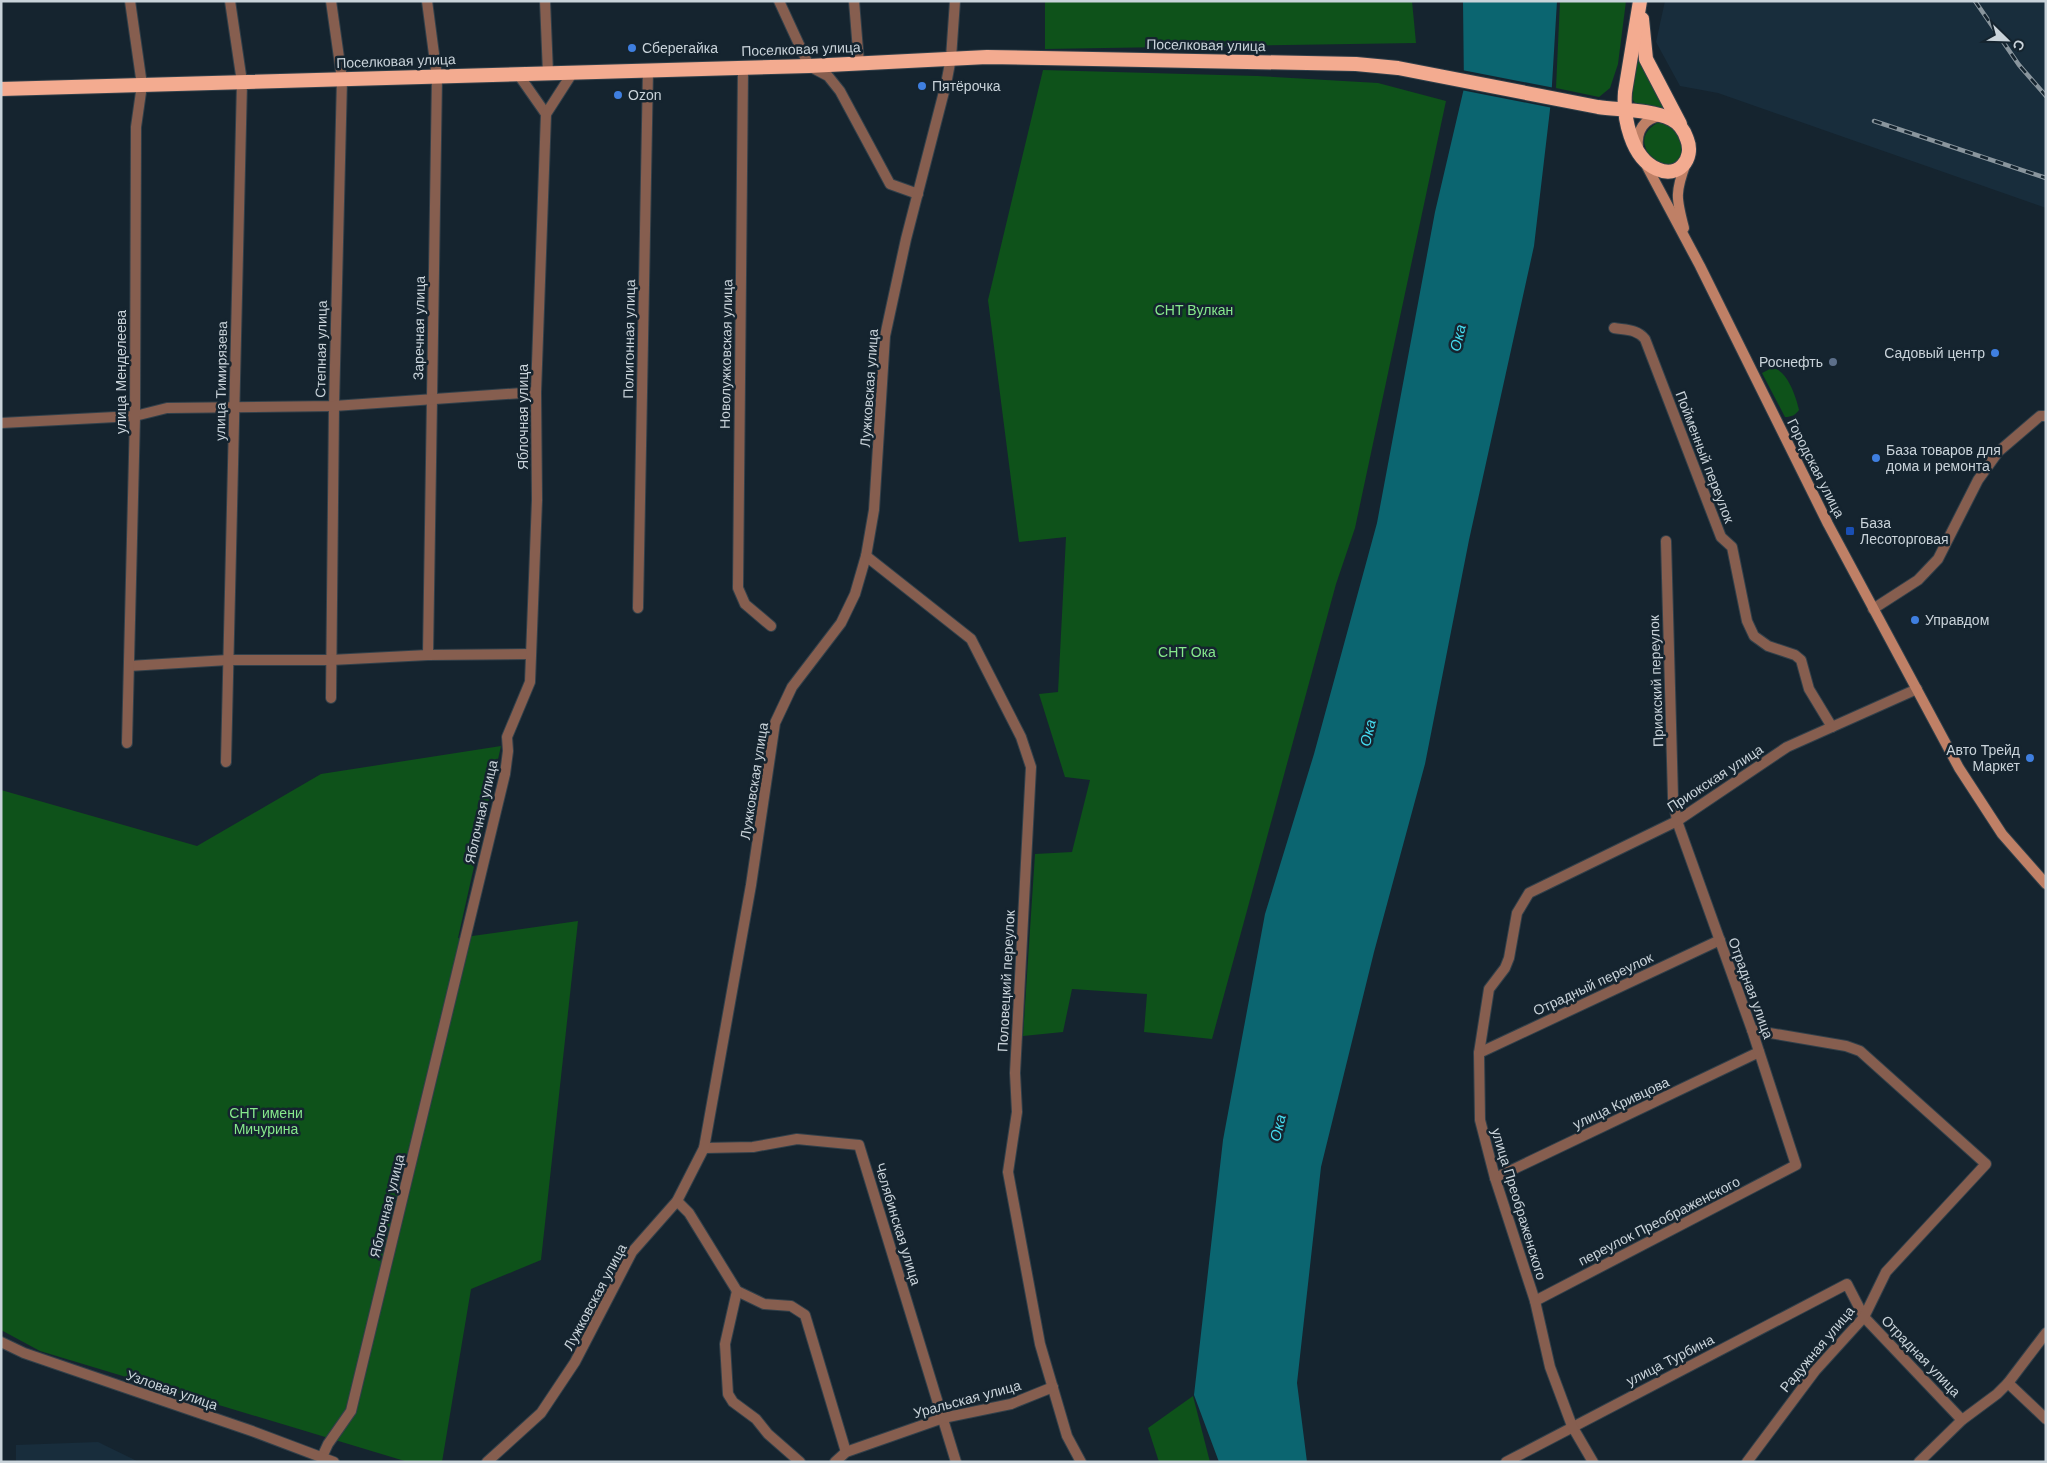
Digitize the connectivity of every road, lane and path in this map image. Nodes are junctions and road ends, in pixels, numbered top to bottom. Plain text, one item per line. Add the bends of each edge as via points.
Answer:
1 (130, 1) edge
2 (230, 1) edge
3 (331, 1) edge
4 (427, 1) edge
5 (546, 1) edge
6 (778, 1) edge
7 (854, 1) edge
8 (954, 1) edge
9 (1641, 1) edge
10 (951, 58) junction
11 (859, 63) junction
12 (810, 66) junction
13 (743, 68) junction
14 (1627, 68) junction
15 (648, 70) junction
16 (573, 72) junction
17 (548, 73) junction
18 (518, 74) junction
19 (437, 77) junction
20 (342, 79) junction
21 (242, 82) junction
22 (142, 85) junction
23 (1, 89) edge
24 (1595, 107) junction
25 (1625, 111) junction
26 (546, 114) junction
27 (1664, 116) junction
28 (1683, 129) junction
29 (1632, 138) junction
30 (1641, 155) junction
31 (1688, 159) junction
32 (918, 194) junction
33 (1687, 242) junction
34 (1614, 328) dead end
35 (536, 392) junction
36 (432, 399) junction
37 (334, 406) junction
38 (235, 407) junction
39 (135, 416) junction
40 (2046, 416) edge
41 (1, 423) edge
42 (1666, 541) dead end
43 (866, 556) junction
44 (638, 608) dead end
45 (1873, 609) junction
46 (771, 626) dead end
47 (531, 654) junction
48 (428, 655) junction
49 (228, 660) junction
50 (331, 660) junction
51 (129, 666) junction
52 (1917, 689) junction
53 (331, 698) dead end
54 (1832, 727) junction
55 (127, 743) dead end
56 (226, 762) dead end
57 (1677, 821) junction
58 (2046, 884) edge
59 (1529, 892) joint
60 (1720, 940) junction
61 (1752, 1030) junction
62 (1759, 1052) junction
63 (1479, 1053) junction
64 (704, 1148) junction
65 (1796, 1166) joint
66 (1495, 1178) junction
67 (677, 1202) junction
68 (1847, 1284) joint
69 (737, 1291) junction
70 (1535, 1301) junction
71 (1864, 1317) junction
72 (2046, 1333) edge
73 (1, 1342) edge
74 (2008, 1383) junction
75 (1053, 1388) junction
76 (943, 1418) junction
77 (2046, 1418) edge
78 (1962, 1420) junction
79 (1572, 1426) junction
80 (846, 1452) junction
81 (322, 1458) junction
82 (334, 1462) edge
83 (487, 1462) edge
84 (800, 1462) edge
85 (835, 1462) edge
86 (956, 1462) edge
87 (1082, 1462) edge
88 (1506, 1462) edge
89 (1593, 1462) edge
90 (1747, 1462) edge
91 (1919, 1462) edge

1 - 22 street, улица Менделеева
2 - 21 street, улица Тимирязева
3 - 20 street, Степная улица
4 - 19 street, Заречная улица
5 - 17 street
6 - 12 street
7 - 11 street
8 - 10 street, Лужковская улица
9 - 14 highway
9 - 28 highway via 1646,59
10 - 11 highway, Поселковая улица
10 - 24 highway, Поселковая улица via 1356,64 1421,72
10 - 32 street, Лужковская улица
11 - 12 highway, Поселковая улица
12 - 13 highway, Поселковая улица
12 - 32 street via 828,76 840,91 890,184
13 - 15 highway, Поселковая улица
13 - 46 street, Новолужковская улица via 738,588 746,604
14 - 24 highway via 1614,102
14 - 25 highway
15 - 16 highway, Поселковая улица
15 - 44 street, Полигонная улица
16 - 17 highway, Поселковая улица
16 - 26 street
17 - 18 highway, Поселковая улица
18 - 19 highway, Поселковая улица
18 - 26 street
19 - 20 highway, Поселковая улица
19 - 36 street, Заречная улица
20 - 21 highway, Поселковая улица
20 - 37 street, Степная улица
21 - 22 highway, Поселковая улица
21 - 38 street, улица Тимирязева
22 - 23 highway, Поселковая улица
22 - 39 street, улица Менделеева via 136,128
24 - 25 highway, Поселковая улица
24 - 29 highway via 1618,121
25 - 27 highway, Поселковая улица
25 - 29 highway
26 - 35 street, Яблочная улица
27 - 28 highway
27 - 30 main road via 1642,125 1637,138
28 - 31 highway via 1689,144
29 - 30 highway
30 - 31 highway via 1652,166 1669,172 1679,169
30 - 33 main road, Городская улица
31 - 33 main road via 1677,193
32 - 43 street, Лужковская улица via 885,336 874,510
33 - 45 main road, Городская улица
34 - 54 street, Пойменный переулок via 1630,330 1645,339 1721,536 1732,547 1747,620 1754,636 1768,646 1801,660 1809,689
35 - 36 street
35 - 47 street, Яблочная улица via 537,500
36 - 37 street
36 - 48 street, Заречная улица
37 - 38 street
37 - 50 street, Степная улица
38 - 39 street via 167,408
38 - 49 street, улица Тимирязева
39 - 41 street
39 - 51 street, улица Менделеева
40 - 45 street via 2040,416 1998,452 1978,480 1938,559 1918,580
42 - 57 street, Приокский переулок via 1673,798
43 - 64 street, Лужковская улица via 855,594 841,623 792,687 775,723 751,885
43 - 75 street, Половецкий переулок via 971,639 1021,737 1031,766 1016,1073 1017,1112 1008,1172 1040,1344
45 - 52 main road, Городская улица
47 - 48 street
47 - 81 street, Яблочная улица via 530,682 507,737 503,783 351,1410
48 - 50 street
49 - 50 street
49 - 51 street
49 - 56 street, улица Тимирязева
50 - 53 street, Степная улица
51 - 55 street, улица Менделеева
52 - 54 street, Приокская улица
52 - 58 main road, Городская улица via 1959,768 2002,834
54 - 57 street, Приокская улица via 1788,747
57 - 59 street, Приокская улица
57 - 60 street, Отрадная улица
59 - 63 street, улица Преображенского via 1517,913 1505,968 1489,988
60 - 61 street, Отрадная улица
60 - 63 street, Отрадный переулок
61 - 62 street, Отрадная улица
61 - 71 street, Радужная улица via 1860,1051 1986,1164 1886,1272
62 - 65 street, Отрадная улица
62 - 66 street, улица Кривцова
63 - 66 street, улица Преображенского via 1480,1120
64 - 67 street, Лужковская улица
64 - 76 street, Челябинская улица via 753,1147 797,1139 860,1145
65 - 70 street, переулок Преображенского
66 - 70 street, улица Преображенского
67 - 69 street via 690,1213
67 - 83 street, Лужковская улица via 632,1252 576,1362 541,1413
68 - 71 street, Отрадная улица
68 - 79 street, улица Турбина
69 - 80 street via 764,1304 791,1306 805,1315
69 - 84 street via 725,1344 728,1394
70 - 79 street, улица Преображенского via 1550,1367
71 - 78 street, Отрадная улица
71 - 90 street, Радужная улица via 1815,1371
72 - 74 street
73 - 81 street, Узловая улица via 24,1353
74 - 77 street
74 - 78 street
75 - 76 street, Уральская улица via 1010,1404
75 - 87 street, Половецкий переулок via 1067,1436
76 - 80 street, Уральская улица
76 - 86 street, Челябинская улица
78 - 91 street
79 - 88 street, улица Турбина
79 - 89 street, улица Преображенского
80 - 85 street, Уральская улица
81 - 82 street, Узловая улица

